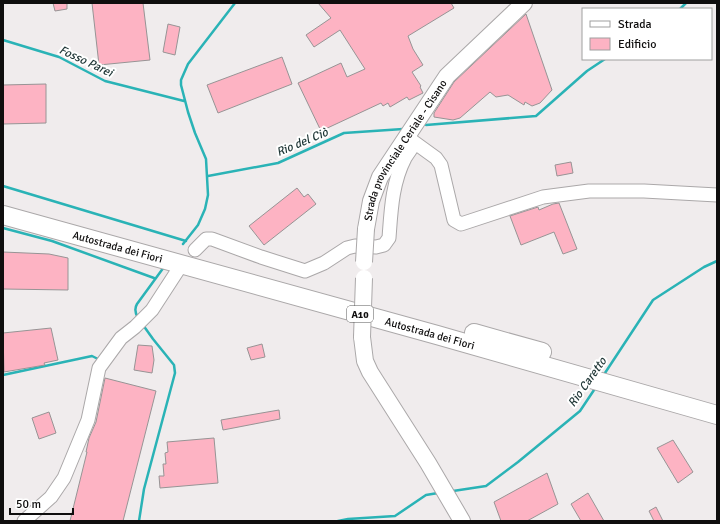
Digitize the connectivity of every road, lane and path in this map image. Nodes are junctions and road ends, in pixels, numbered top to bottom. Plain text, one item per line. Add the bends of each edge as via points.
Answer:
1 (524, 3) edge
2 (411, 140) junction
3 (717, 195) edge
4 (3, 203) edge
5 (3, 215) edge
6 (195, 250) dead end
7 (178, 270) dead end
8 (717, 403) edge
9 (717, 415) edge
10 (24, 521) edge
11 (462, 521) edge

1 - 2 main road, Strada provinciale Ceriale - Cisano via 447,76
2 - 3 street via 436,158 441,165 454,220 461,224 543,197 589,191
2 - 6 street via 395,184 388,238 384,245 347,248 324,263 305,271 212,239 206,239
2 - 11 main road, Strada provinciale Ceriale - Cisano, bridge via 380,177 371,201 366,229 362,336 370,372
4 - 8 highway, Autostrada dei Fiori / A10 via 502,340
5 - 9 highway, Autostrada dei Fiori / A10
7 - 10 street via 146,316 121,338 99,368 88,420 64,478 50,497

